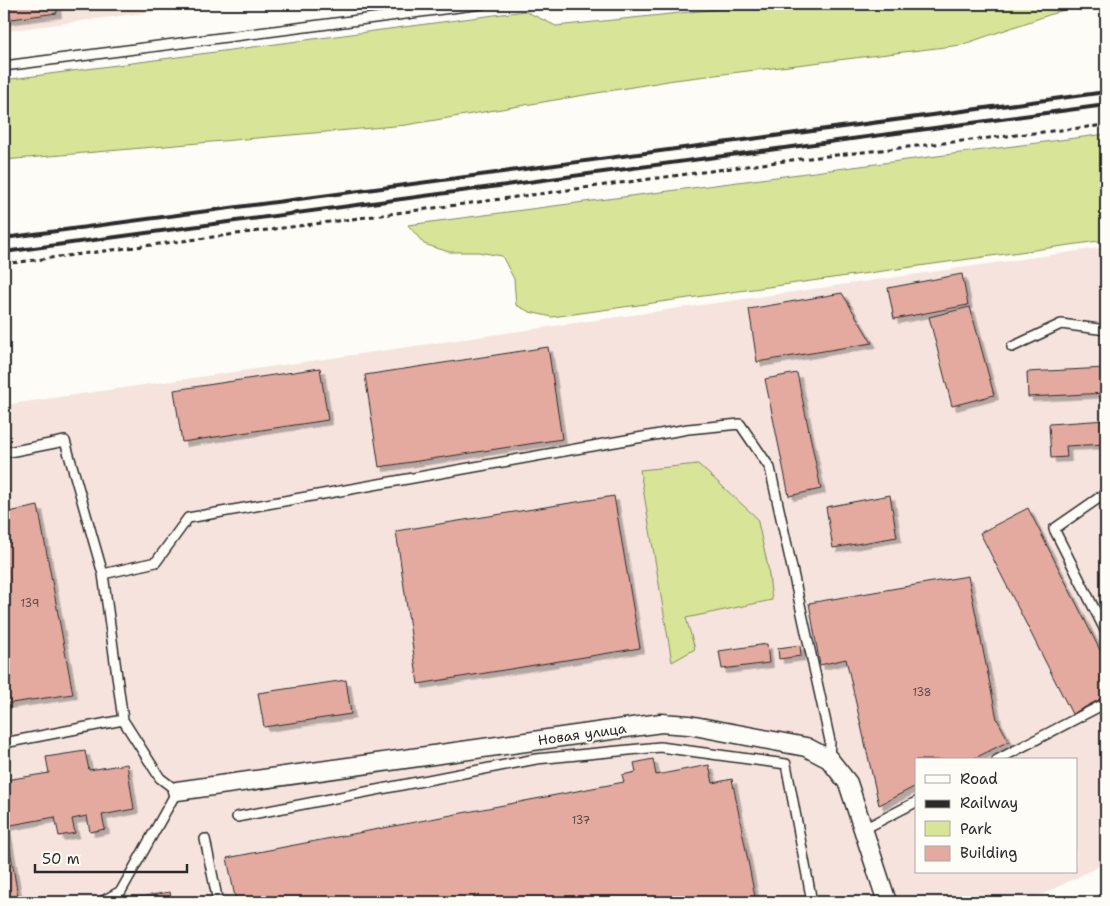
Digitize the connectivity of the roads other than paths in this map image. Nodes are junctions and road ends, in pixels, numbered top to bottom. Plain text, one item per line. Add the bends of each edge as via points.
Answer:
1 (482, 4) edge
2 (4, 66) edge
3 (1106, 330) edge
4 (1012, 347) dead end
5 (4, 453) edge
6 (1106, 493) edge
7 (103, 574) junction
8 (1106, 632) edge
9 (1106, 703) edge
10 (122, 720) junction
11 (4, 743) edge
12 (1001, 758) edge
13 (829, 759) junction
14 (177, 791) junction
15 (915, 803) edge
16 (237, 817) dead end
17 (864, 830) junction
18 (205, 839) dead end
19 (101, 902) edge
20 (218, 902) edge
21 (812, 902) edge
22 (887, 902) edge

1 - 2 lane
3 - 4 lane via 1061,324
5 - 7 lane via 65,441
6 - 8 lane via 1054,529
7 - 10 lane
7 - 13 lane via 156,562 188,518 688,429 740,424 770,468 830,741
9 - 12 lane
10 - 11 lane
10 - 14 lane via 160,778
13 - 14 street, Новая улица via 806,747 689,725 661,723
13 - 17 street, Новая улица via 848,783
14 - 19 lane via 121,891
15 - 17 lane
16 - 21 lane via 536,759 660,747 786,764
17 - 22 street, Новая улица
18 - 20 lane

